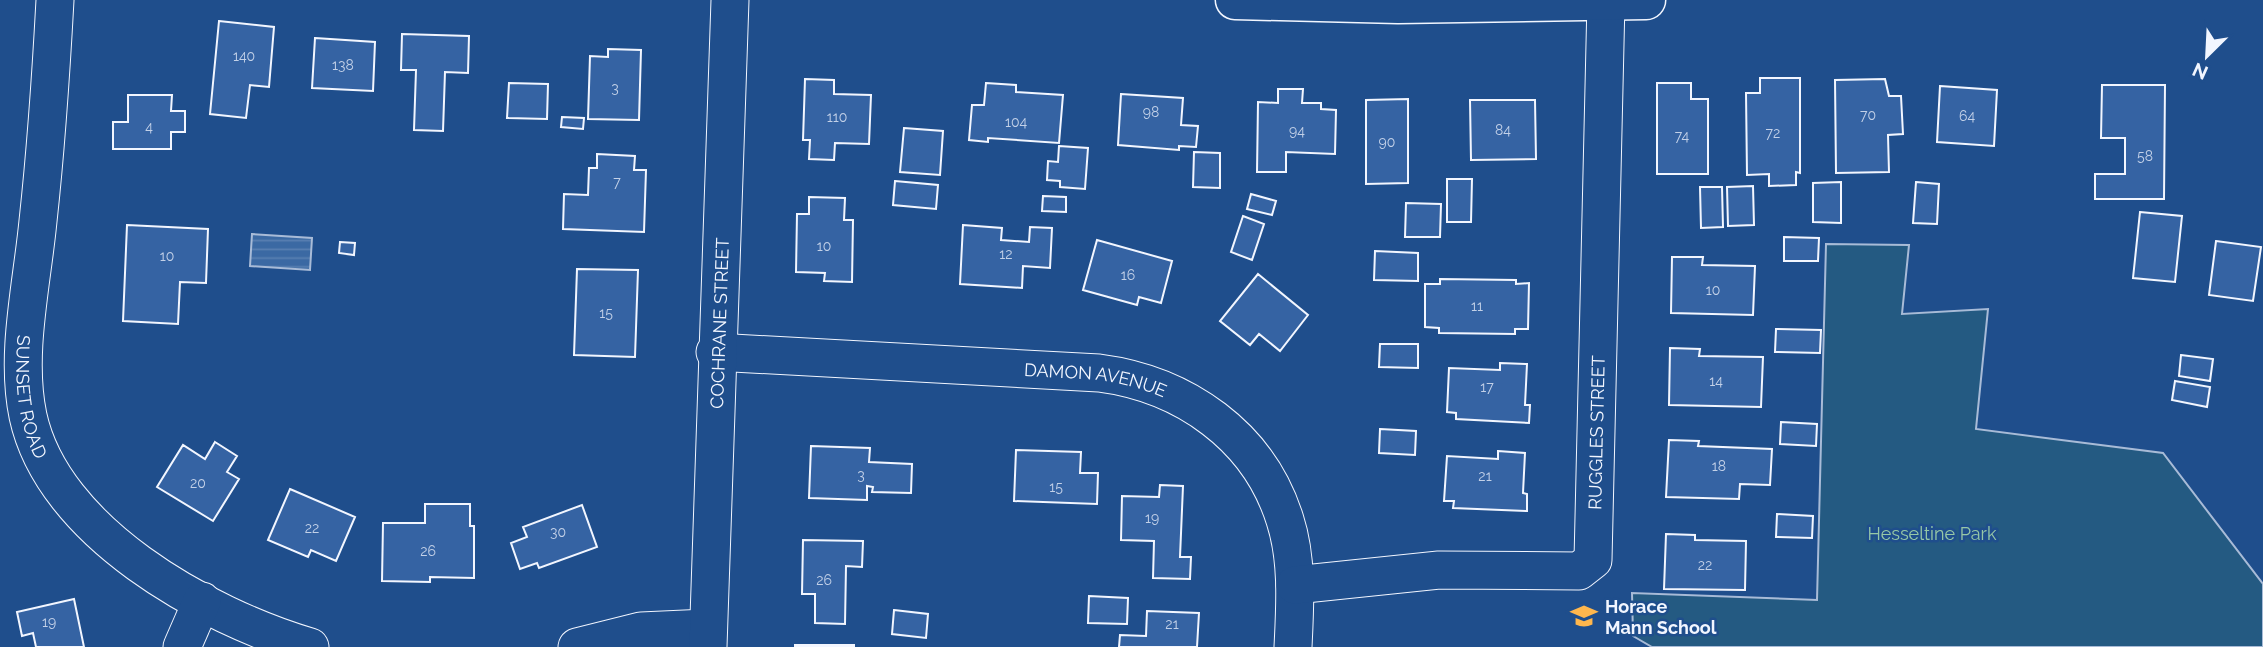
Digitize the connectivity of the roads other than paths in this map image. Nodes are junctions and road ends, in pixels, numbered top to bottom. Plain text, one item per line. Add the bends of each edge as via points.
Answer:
1 (55, 0) edge
2 (730, 0) edge
3 (1235, 0) edge
4 (1605, 0) edge
5 (1646, 0) edge
6 (715, 352) junction
7 (1295, 585) junction
8 (202, 601) junction
9 (707, 638) edge
10 (182, 647) edge
11 (310, 647) edge
12 (577, 647) edge
13 (1293, 647) edge

1 - 8 street, SUNSET ROAD via 46,156 24,356 28,415 48,470 79,512 116,545
2 - 6 street, COCHRANE STREET
3 - 4 street via 1398,4
4 - 5 street
4 - 7 street, RUGGLES STREET via 1593,561 1580,571 1439,570
6 - 7 street, DAMON AVENUE via 1100,373 1161,387 1216,419 1258,465 1286,522
6 - 9 street, COCHRANE STREET
7 - 13 street, DAMON AVENUE
8 - 10 street
8 - 11 street, SUNSET ROAD via 242,622
9 - 12 street via 641,631

